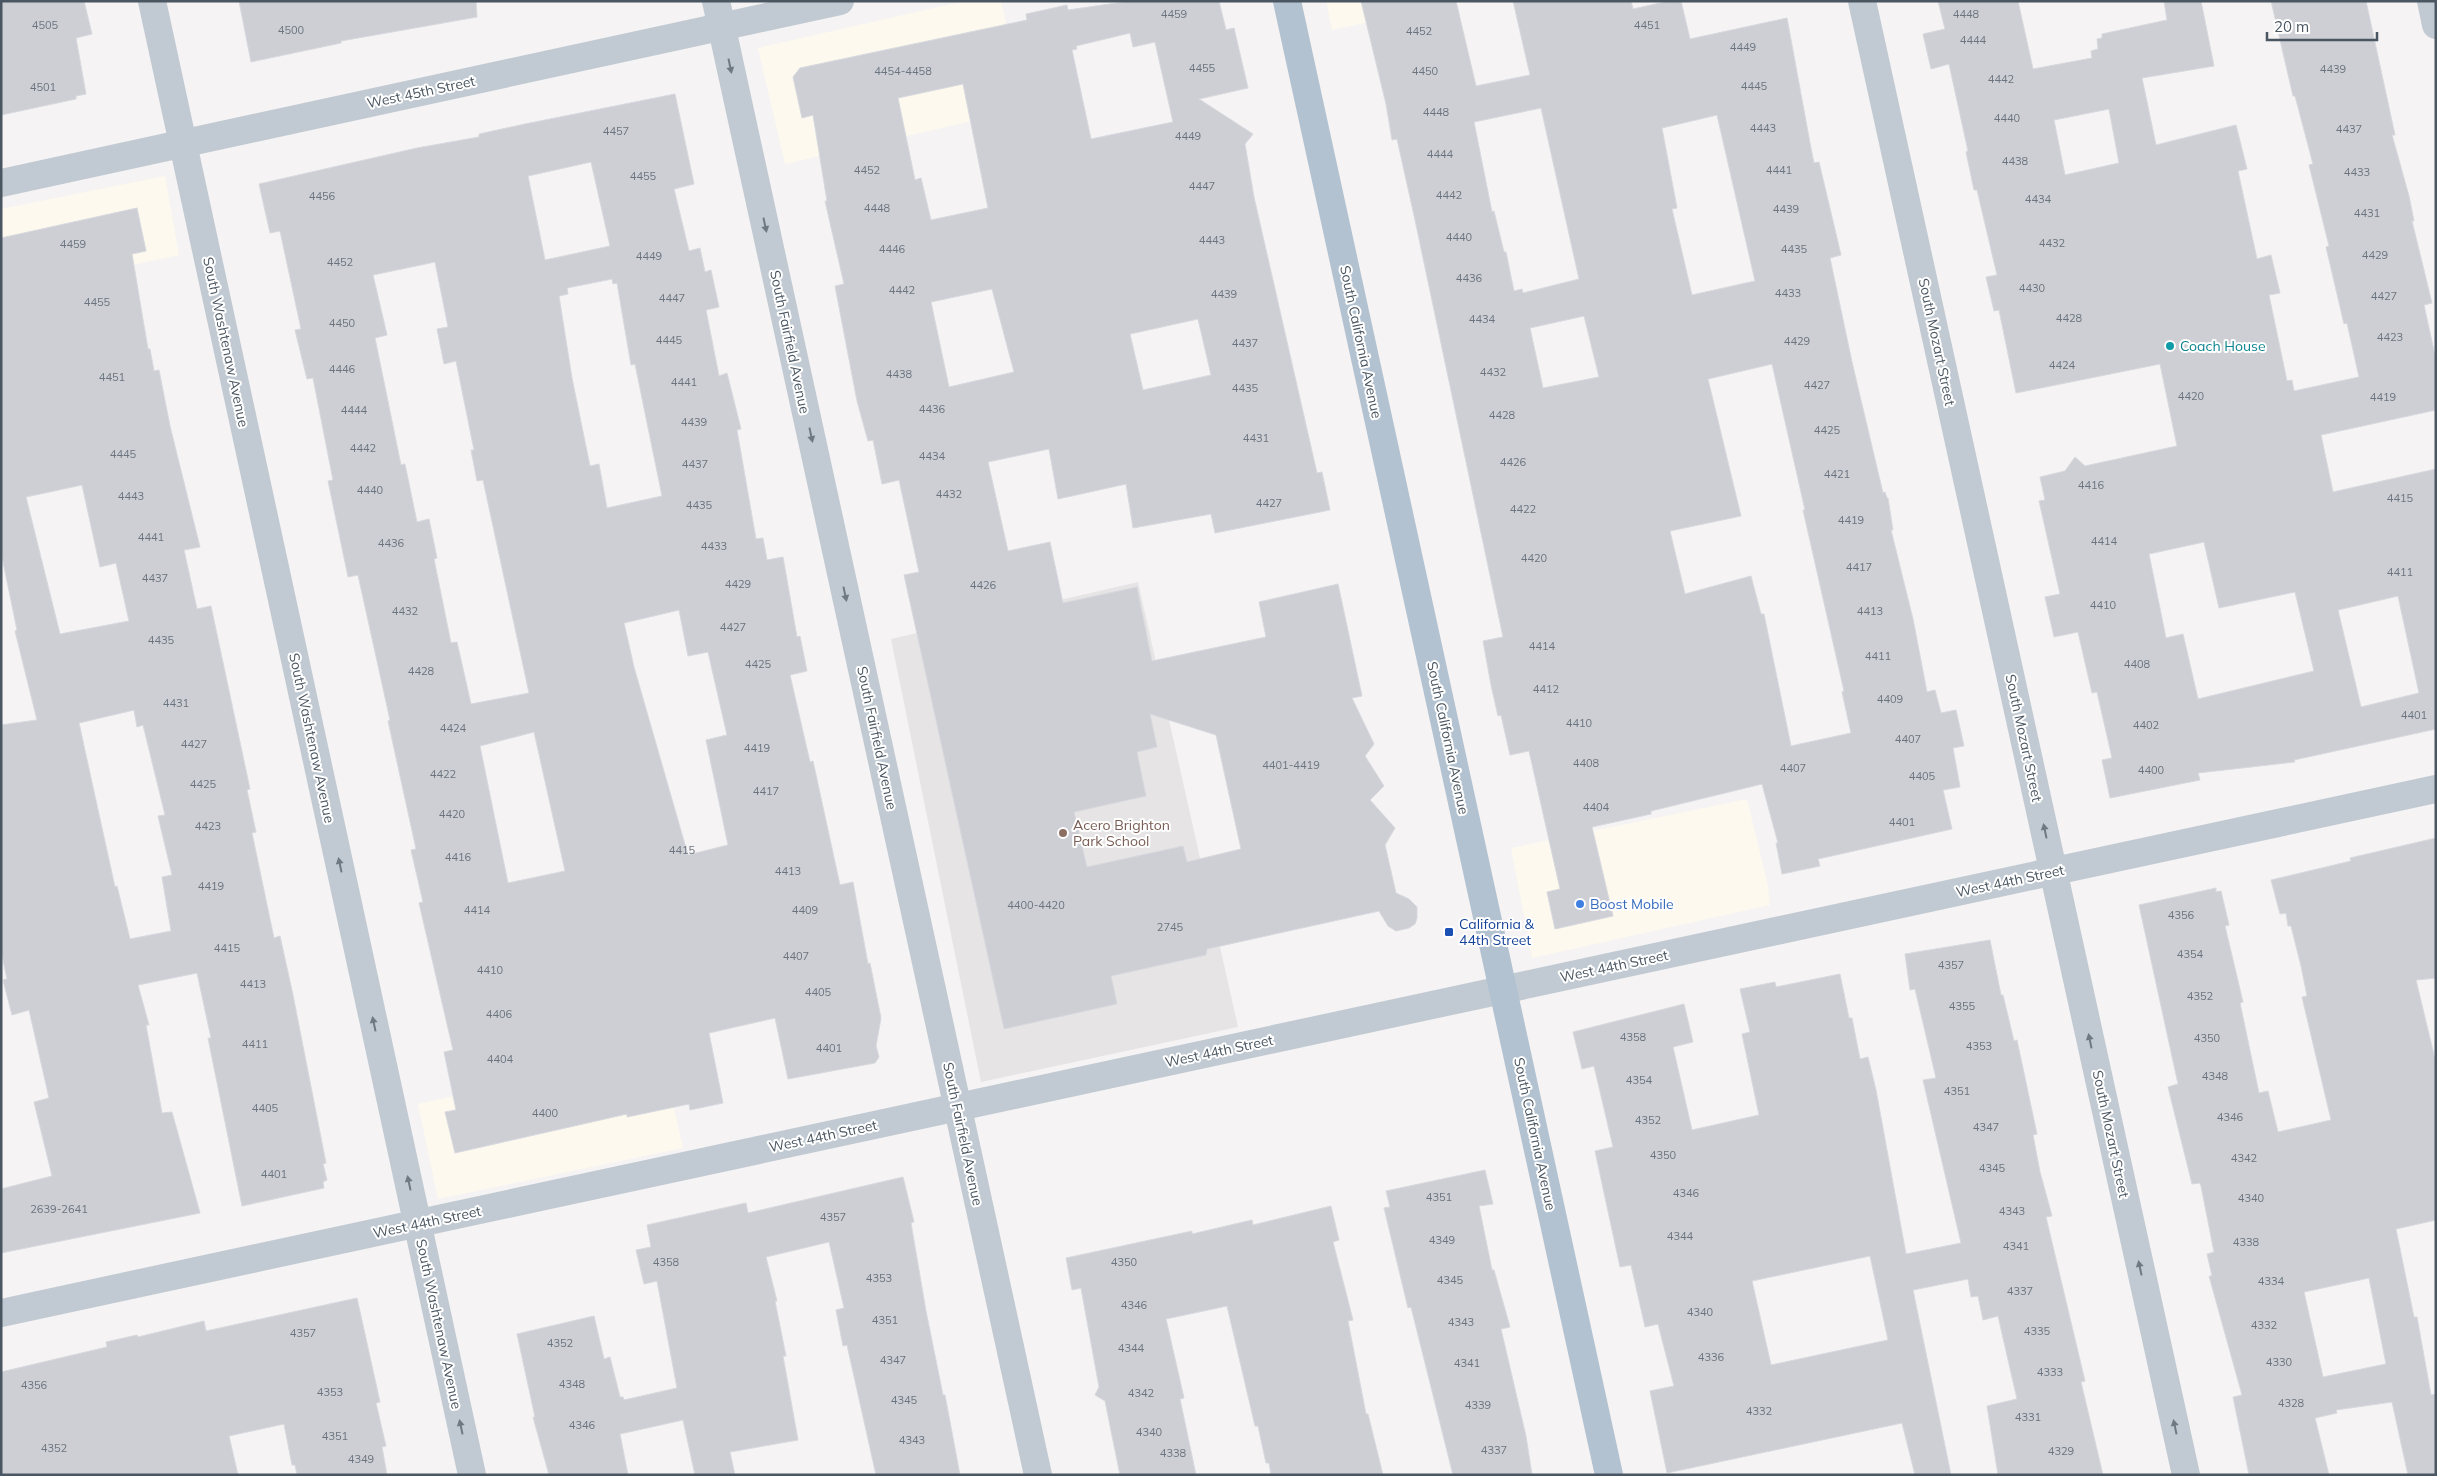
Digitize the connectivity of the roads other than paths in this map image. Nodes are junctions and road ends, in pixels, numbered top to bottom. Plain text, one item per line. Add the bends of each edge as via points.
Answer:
1 (152, 1) edge
2 (840, 1) edge
3 (1287, 1) edge
4 (1862, 1) edge
5 (2431, 1) edge
6 (719, 14) edge
7 (2436, 24) edge
8 (183, 144) junction
9 (1, 183) edge
10 (2436, 789) edge
11 (2053, 871) junction
12 (1504, 990) junction
13 (958, 1107) junction
14 (418, 1223) junction
15 (1, 1313) edge
16 (472, 1475) edge
17 (1038, 1475) edge
18 (1609, 1475) edge
19 (2186, 1475) edge

1 - 8 street, South Washtenaw Avenue
2 - 6 street, West 45th Street
3 - 12 main road, South California Avenue
11 -> 4 street, South Mozart Street
5 - 7 street
6 - 8 street, West 45th Street
6 -> 13 street, South Fairfield Avenue
8 - 9 street, West 45th Street
14 -> 8 street, South Washtenaw Avenue
10 - 11 street, West 44th Street
11 - 12 street, West 44th Street
19 -> 11 street, South Mozart Street
12 - 13 street, West 44th Street
12 - 18 main road, South California Avenue
13 - 14 street, West 44th Street
13 - 17 street, South Fairfield Avenue
14 - 15 street, West 44th Street
16 -> 14 street, South Washtenaw Avenue

